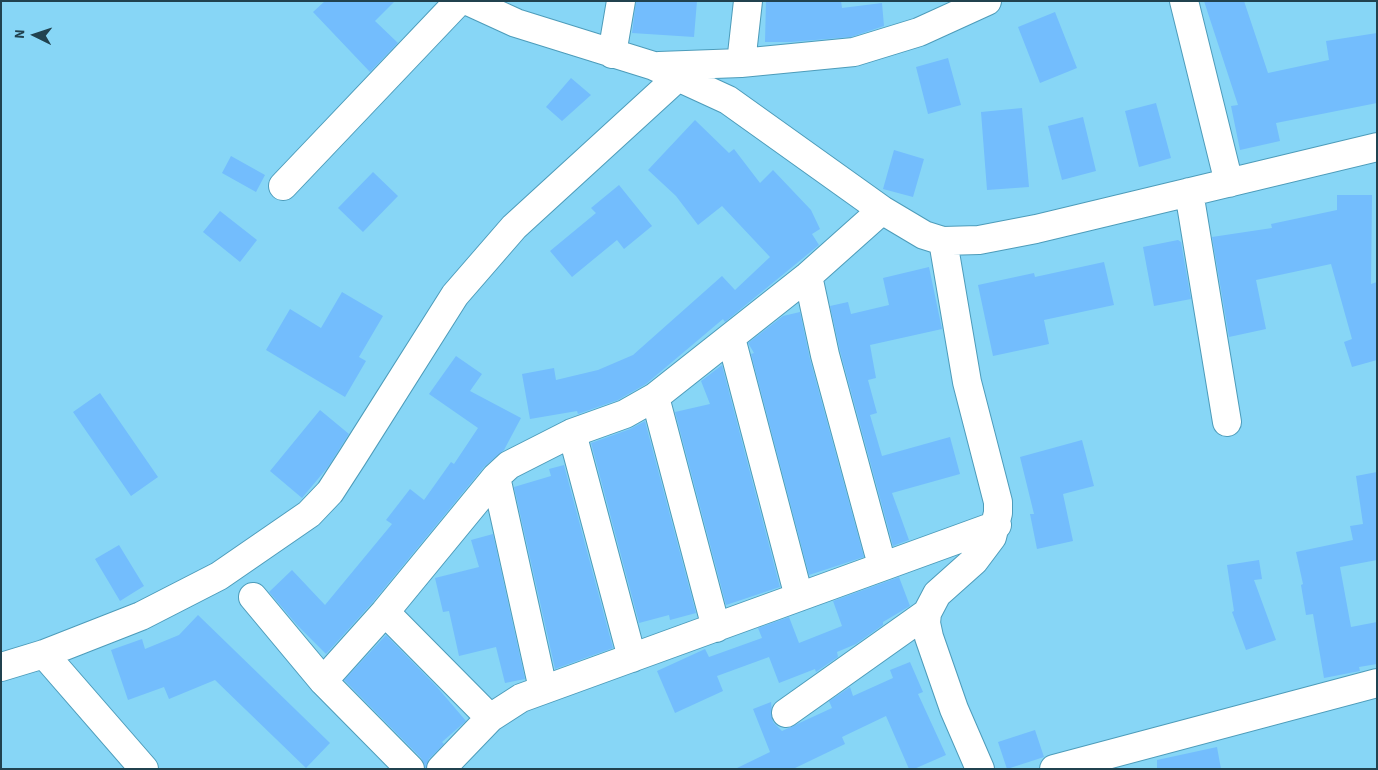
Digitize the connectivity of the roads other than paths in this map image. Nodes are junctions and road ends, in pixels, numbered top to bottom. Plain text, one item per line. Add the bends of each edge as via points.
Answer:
1 (459, 1) edge
2 (468, 1) edge
3 (621, 1) edge
4 (748, 1) edge
5 (987, 1) edge
6 (1184, 1) edge
7 (612, 54) junction
8 (740, 63) junction
9 (666, 71) junction
10 (1377, 147) edge
11 (1229, 183) junction
12 (283, 186) dead end
13 (1189, 192) junction
14 (882, 210) junction
15 (943, 241) junction
16 (808, 276) junction
17 (732, 338) junction
18 (655, 397) junction
19 (1227, 422) dead end
20 (572, 433) junction
21 (496, 478) junction
22 (997, 525) junction
23 (882, 565) junction
24 (253, 597) dead end
25 (799, 598) junction
26 (385, 612) junction
27 (927, 613) junction
28 (716, 628) junction
29 (44, 654) junction
30 (632, 658) junction
31 (1, 667) edge
32 (323, 681) junction
33 (1377, 683) edge
34 (543, 689) junction
35 (786, 713) dead end
36 (490, 718) junction
37 (144, 769) edge
38 (410, 769) edge
39 (441, 769) edge
40 (980, 769) edge
41 (1054, 769) edge

1 - 12 street
2 - 7 street via 516,23
3 - 7 street
4 - 8 street
5 - 8 street via 918,32 854,52
6 - 11 street
7 - 9 street
8 - 9 street
9 - 14 street via 728,100
9 - 29 street via 514,227 456,295 330,492 309,514 218,576 142,616
10 - 11 street
11 - 13 street
13 - 15 street via 979,240
13 - 19 street
14 - 15 street via 924,235
14 - 16 street
15 - 22 street via 967,382 998,502
16 - 17 street
16 - 23 street via 825,355
17 - 18 street
17 - 25 street
18 - 20 street via 625,414
18 - 28 street
20 - 21 street via 509,465
20 - 30 street
21 - 26 street
21 - 34 street
22 - 23 street
22 - 27 street via 982,552 937,594
23 - 25 street
24 - 32 street
25 - 28 street
26 - 32 street
26 - 36 street
27 - 35 street
27 - 40 street via 929,637 954,709
28 - 30 street
29 - 31 street
29 - 37 street
30 - 34 street
32 - 38 street
33 - 41 street
34 - 36 street via 521,698
36 - 39 street

